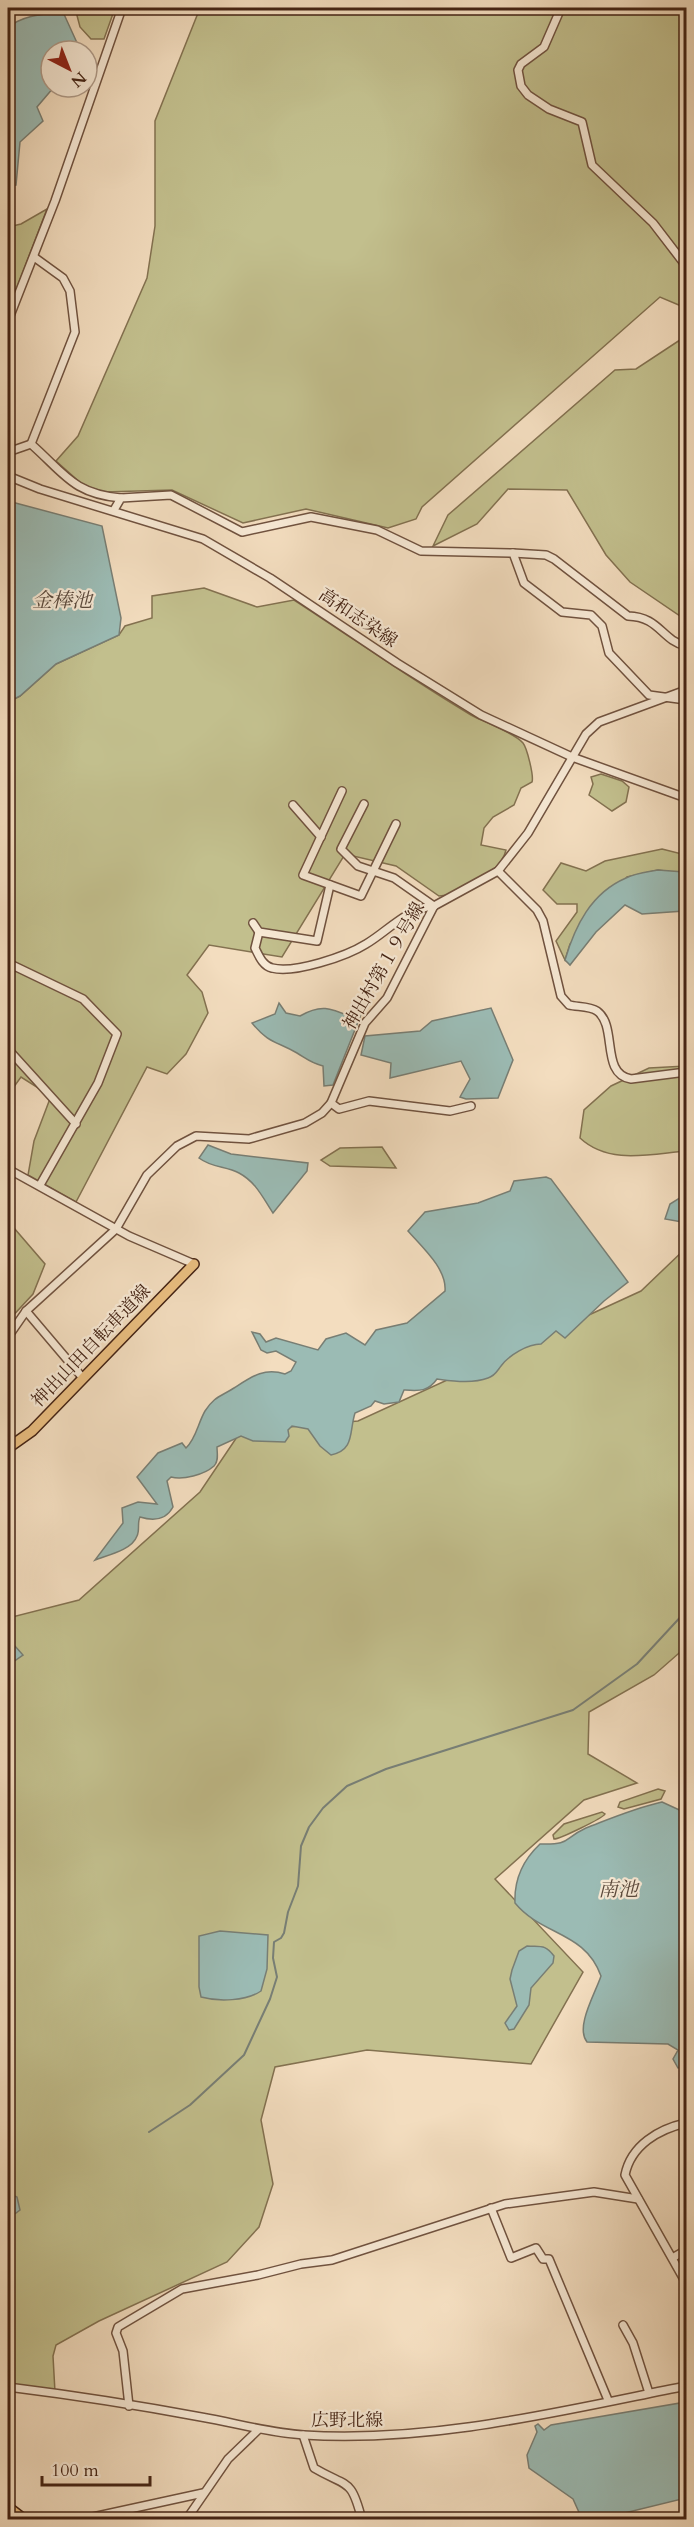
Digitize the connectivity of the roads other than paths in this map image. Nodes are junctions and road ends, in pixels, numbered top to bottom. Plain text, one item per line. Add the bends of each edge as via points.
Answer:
1 (122, 8) edge
2 (561, 8) edge
3 (34, 257) junction
4 (687, 266) edge
5 (8, 321) edge
6 (31, 444) junction
7 (8, 452) edge
8 (8, 476) edge
9 (121, 498) junction
10 (114, 510) junction
11 (513, 553) junction
12 (687, 646) edge
13 (687, 690) edge
14 (662, 697) junction
15 (687, 700) edge
16 (572, 757) junction
17 (342, 792) dead end
18 (687, 798) edge
19 (364, 804) dead end
20 (293, 805) dead end
21 (396, 824) dead end
22 (321, 837) junction
23 (374, 871) junction
24 (498, 871) junction
25 (330, 885) junction
26 (434, 906) junction
27 (253, 923) dead end
28 (259, 932) junction
29 (8, 963) edge
30 (8, 1049) edge
31 (687, 1072) edge
32 (331, 1103) junction
33 (471, 1106) dead end
34 (76, 1124) junction
35 (8, 1168) edge
36 (40, 1185) junction
37 (116, 1229) junction
38 (194, 1264) joint
39 (26, 1311) junction
40 (8, 1337) edge
41 (82, 1377) junction
42 (8, 1448) edge
43 (687, 2123) edge
44 (638, 2199) junction
45 (491, 2208) junction
46 (687, 2250) edge
47 (674, 2258) junction
48 (687, 2283) edge
49 (623, 2325) dead end
50 (687, 2386) edge
51 (8, 2387) edge
52 (649, 2393) junction
53 (608, 2400) junction
54 (129, 2406) junction
55 (258, 2430) junction
56 (303, 2435) junction
57 (203, 2493) junction
58 (8, 2507) edge
59 (25, 2520) edge
60 (79, 2520) edge
61 (186, 2520) edge
62 (362, 2520) edge

1 - 3 street
2 - 4 street via 544,47 521,64 521,86 549,108 582,122 592,165 653,223
3 - 5 street
3 - 6 street via 63,278 70,291 75,332
6 - 7 street
6 - 9 street via 78,488
8 - 10 street, 高和志染線
9 - 10 street
9 - 11 street via 171,495 242,532 312,517 377,530 421,551
10 - 16 street, 高和志染線 via 202,539 270,578 481,715
11 - 12 street via 554,559 628,616 644,617 678,644
11 - 14 street via 524,583 562,612 591,615 602,626 609,653 649,695
13 - 14 street, 神出村第１９号線
14 - 15 street
14 - 16 street, 神出村第１９号線 via 599,722
16 - 18 street, 高和志染線
16 - 24 street, 神出村第１９号線 via 528,833
17 - 22 street
19 - 23 street via 341,849 358,866
20 - 22 street
21 - 23 street
22 - 25 street via 303,875
23 - 25 street via 361,896
23 - 26 street via 394,878
24 - 26 street, 神出村第１９号線
24 - 31 street via 543,921 561,996 569,1005 596,1010 602,1017 616,1072 635,1079
25 - 28 street via 316,940
26 - 28 street via 395,921 353,951 293,968 273,969 266,965 255,948
26 - 32 street, 神出村第１９号線 via 387,998 365,1023
27 - 28 street
29 - 34 street via 83,999 117,1034 98,1083
30 - 34 street
32 - 33 street via 339,1108 369,1101 450,1111
32 - 37 street, 神出村第１９号線 via 305,1123 249,1139 196,1136 177,1146 147,1175
34 - 36 street
35 - 36 street
36 - 37 street
37 - 38 street
37 - 39 street, 神出村第１９号線
38 - 41 main road, 神出山田自転車道線
39 - 40 street, 神出村第１９号線
39 - 41 street
41 - 42 main road, 神出山田自転車道線 via 32,1431
43 - 44 street via 656,2133 628,2160 626,2180
44 - 45 street via 594,2192
44 - 47 street
45 - 53 street via 511,2258 537,2248 543,2259 549,2259
45 - 54 street via 332,2260 182,2289 118,2327
46 - 47 street
47 - 48 street
49 - 52 street
50 - 52 street, 広野北線
51 - 54 street, 広野北線
52 - 53 street, 広野北線
53 - 56 street, 広野北線 via 442,2431 396,2436
54 - 55 street, 広野北線
55 - 56 street, 広野北線
55 - 57 street via 228,2459
56 - 62 street via 314,2468 346,2482 355,2494
57 - 60 street
57 - 61 street
58 - 59 main road

